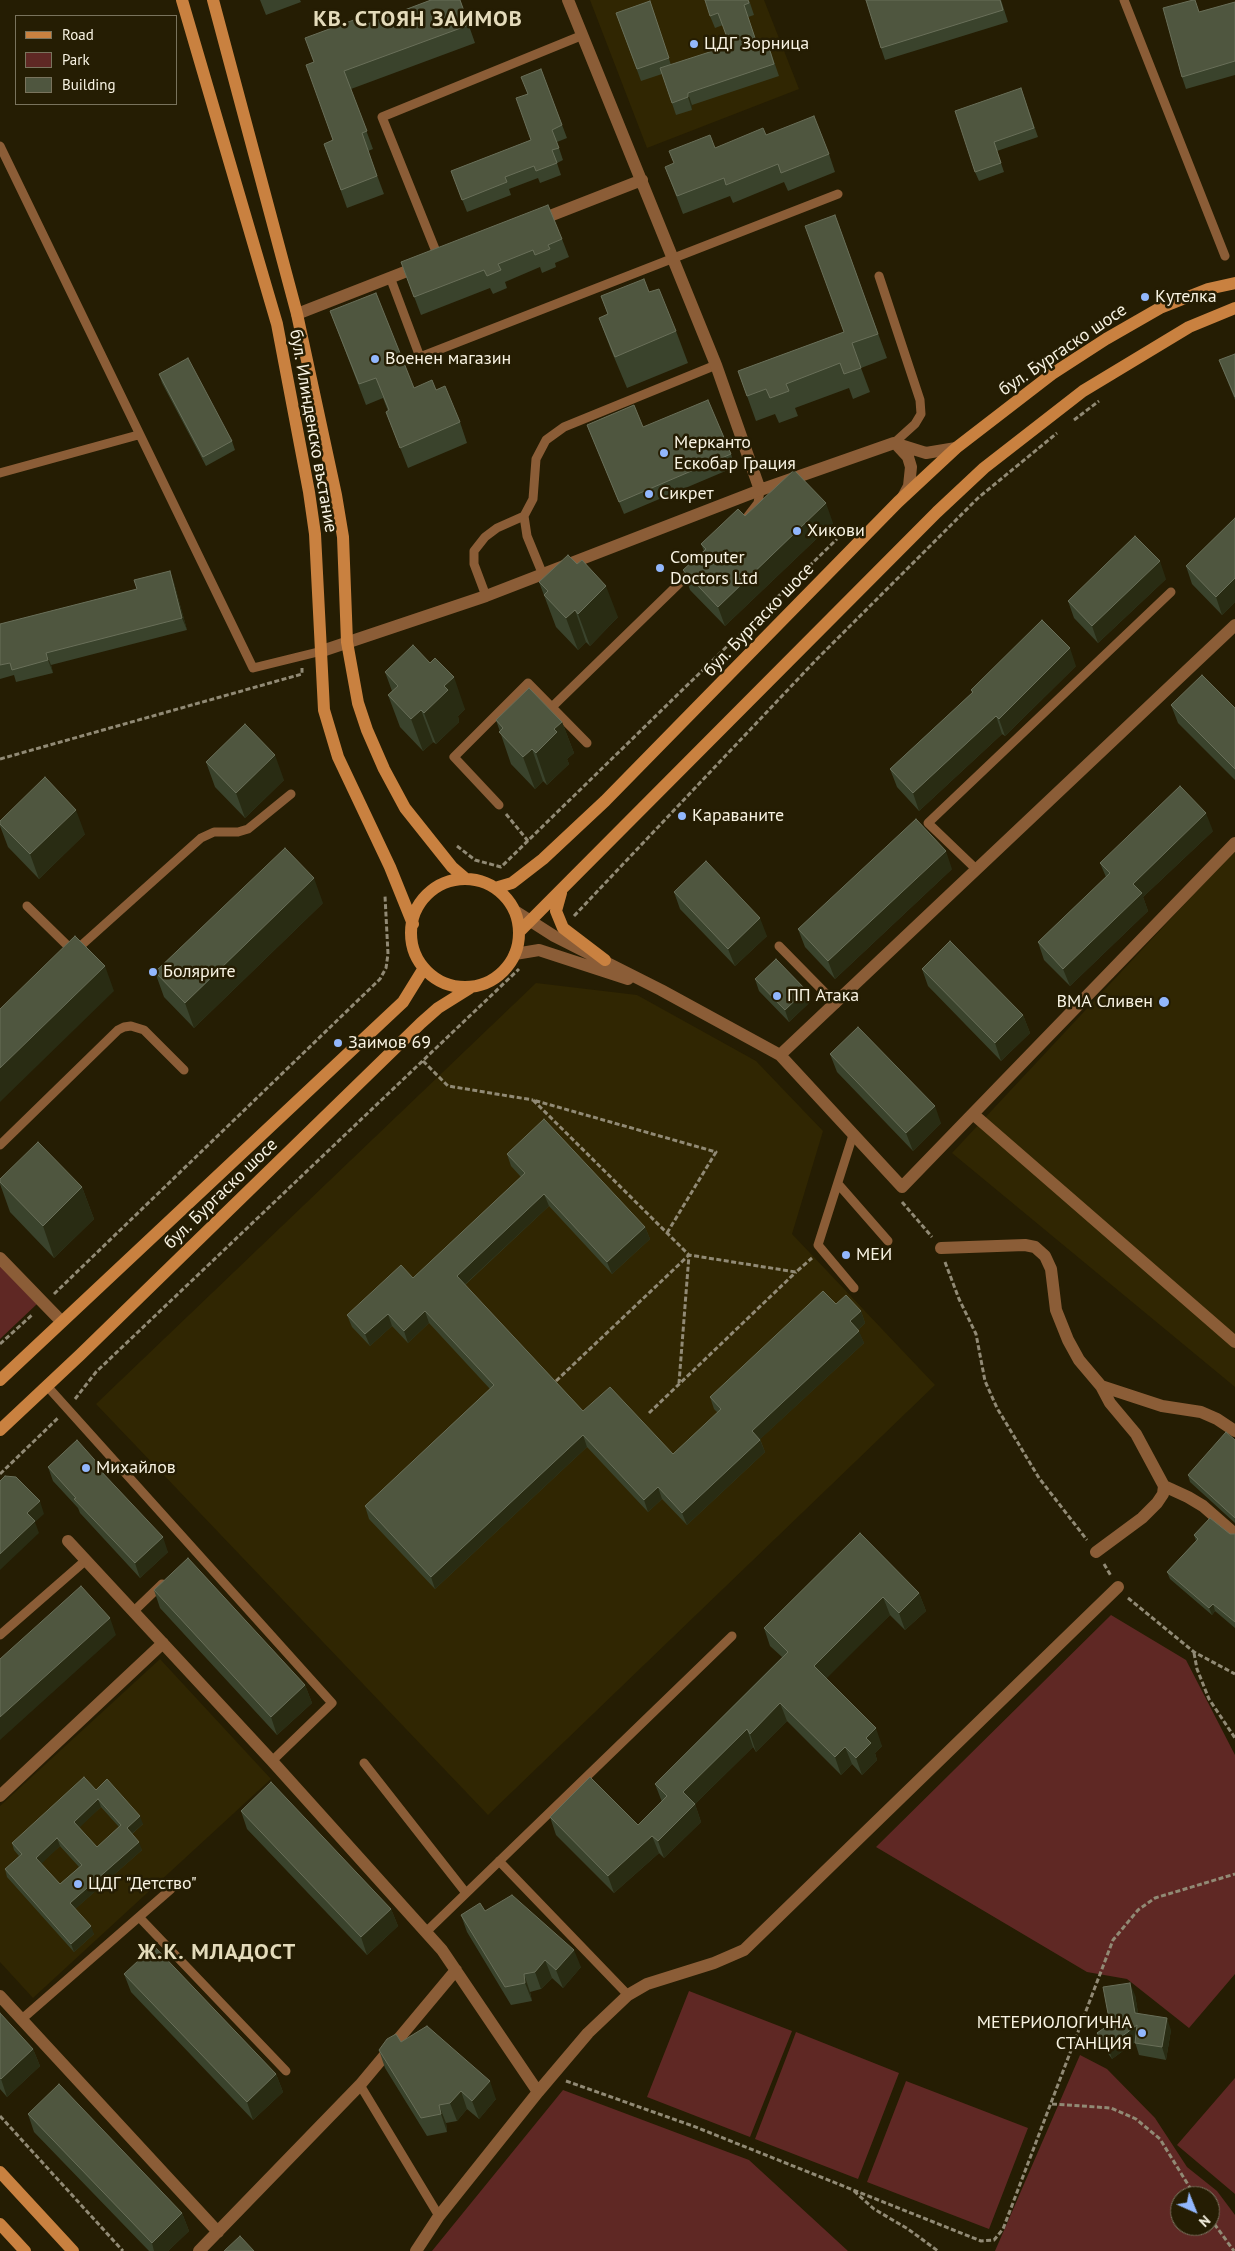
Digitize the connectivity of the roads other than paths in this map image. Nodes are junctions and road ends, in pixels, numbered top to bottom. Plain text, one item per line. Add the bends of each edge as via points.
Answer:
1 (182, 0) edge
2 (213, 0) edge
3 (568, 0) edge
4 (1124, 0) edge
5 (583, 35) junction
6 (0, 146) edge
7 (642, 180) junction
8 (838, 194) dead end
9 (522, 227) edge
10 (1225, 256) dead end
11 (443, 257) joint
12 (673, 258) junction
13 (879, 276) dead end
14 (390, 277) junction
15 (1235, 283) edge
16 (1235, 308) edge
17 (297, 314) junction
18 (716, 365) junction
19 (138, 435) junction
20 (894, 443) junction
21 (956, 448) junction
22 (0, 473) edge
23 (760, 490) junction
24 (898, 502) junction
25 (524, 516) junction
26 (744, 521) edge
27 (701, 562) edge
28 (543, 575) junction
29 (1171, 592) dead end
30 (486, 596) junction
31 (1235, 625) edge
32 (347, 642) junction
33 (322, 650) junction
34 (552, 707) junction
35 (587, 743) dead end
36 (291, 794) dead end
37 (499, 805) road end
38 (1235, 843) edge
39 (977, 870) junction
40 (466, 879) junction
41 (495, 888) junction
42 (561, 892) junction
43 (27, 906) dead end
44 (515, 911) junction
45 (531, 921) junction
46 (413, 924) junction
47 (520, 931) junction
48 (779, 946) dead end
49 (515, 954) junction
50 (605, 960) junction
51 (424, 968) junction
52 (470, 988) junction
53 (661, 990) junction
54 (836, 1004) junction
55 (780, 1055) junction
56 (184, 1070) dead end
57 (973, 1114) junction
58 (853, 1135) junction
59 (0, 1146) edge
60 (839, 1186) junction
61 (888, 1241) dead end
62 (941, 1248) road end
63 (0, 1258) edge
64 (854, 1288) dead end
65 (62, 1321) junction
66 (1235, 1342) edge
67 (0, 1380) edge
68 (48, 1386) junction
69 (1101, 1386) junction
70 (0, 1430) edge
71 (1235, 1431) edge
72 (1164, 1486) junction
73 (1235, 1534) edge
74 (68, 1541) dead end
75 (1096, 1552) road end
76 (86, 1560) junction
77 (168, 1578) edge
78 (1118, 1587) road end
79 (134, 1612) junction
80 (0, 1635) edge
81 (732, 1636) dead end
82 (163, 1643) junction
83 (272, 1761) junction
84 (364, 1763) dead end
85 (0, 1796) edge
86 (499, 1861) junction
87 (171, 1889) dead end
88 (466, 1893) junction
89 (139, 1917) junction
90 (426, 1932) junction
91 (456, 1970) junction
92 (0, 1996) edge
93 (628, 1996) junction
94 (22, 2019) junction
95 (286, 2071) dead end
96 (360, 2085) junction
97 (538, 2092) junction
98 (0, 2172) edge
99 (439, 2216) junction
100 (0, 2224) edge
101 (218, 2232) junction
102 (26, 2251) edge
103 (73, 2251) edge
104 (199, 2251) edge
105 (416, 2251) edge

1 - 33 main road, бул. Илинденско въстание via 277,324 309,492
2 - 17 main road, бул. Илинденско въстание
3 - 5 street
4 - 10 lane
5 - 7 street
5 - 11 lane via 382,117
6 - 19 lane
7 - 9 street
7 - 12 street
8 - 12 lane
11 - 14 street
12 - 14 lane via 420,356
12 - 18 street
13 - 20 lane via 920,400 921,414 915,424
14 - 17 street
15 - 21 main road, бул. Бургаско шосе via 1208,289 1160,308 1106,339 1052,374
16 - 42 main road via 1190,327 1083,391 984,468 719,730
17 - 32 main road, бул. Илинденско въстание via 343,537
18 - 23 street
18 - 25 lane via 564,427 546,440 536,459 533,499
19 - 22 lane
19 - 33 lane via 253,668
20 - 21 street via 926,453
20 - 23 street
20 - 24 street via 908,457 911,467 909,486
21 - 24 main road, бул. Бургаско шосе
23 - 26 lane via 758,503
23 - 28 street
24 - 41 main road, бул. Бургаско шосе via 605,801 544,859 512,883
25 - 28 lane via 527,536
25 - 30 lane via 497,528 474,550 474,564
27 - 34 lane
28 - 30 street
29 - 39 lane via 928,823
30 - 32 street
31 - 39 street
32 - 33 street
32 - 40 main road, бул. Илинденско въстание via 358,703 384,770 406,808 452,867
33 - 46 main road, бул. Илинденско въстание via 324,710 329,729 345,774
34 - 35 lane
34 - 37 lane via 528,683 454,757
36 - 43 lane via 248,829 214,832 202,838 71,956
38 - 57 street
39 - 54 street
40 - 41 main road
40 - 46 main road via 448,882 430,892 417,908
41 - 44 main road
42 - 45 main road
42 - 50 main road via 556,911 563,928
44 - 45 street
44 - 47 main road
45 - 47 main road
45 - 50 street via 554,936
46 - 51 main road via 414,950
47 - 49 main road
48 - 54 lane
49 - 52 main road via 497,977
49 - 53 street via 539,950
50 - 53 street
51 - 52 main road via 437,979
51 - 65 main road, бул. Бургаско шосе via 403,1002
52 - 68 main road, бул. Бургаско шосе via 421,1023
53 - 55 street
54 - 55 street
55 - 58 street
56 - 59 lane via 144,1030 124,1027
57 - 58 street via 902,1188
57 - 66 street
58 - 60 lane
60 - 61 lane
60 - 64 lane via 818,1245
62 - 69 street via 1035,1247 1045,1256 1051,1269 1056,1310 1068,1340 1079,1360
63 - 65 street
65 - 67 main road, бул. Бургаско шосе
68 - 70 main road, бул. Бургаско шосе
68 - 83 lane via 192,1555 332,1702
69 - 71 street via 1162,1406 1201,1412
69 - 72 street via 1110,1403 1136,1434
72 - 73 street via 1203,1506
72 - 75 street via 1157,1503 1142,1518
74 - 76 street
76 - 79 street
76 - 80 lane
77 - 79 lane
78 - 93 street via 744,1950 647,1984
79 - 82 street
81 - 86 lane
82 - 83 street
82 - 85 street
83 - 90 street
84 - 88 lane
86 - 88 lane
86 - 93 lane
87 - 89 lane
88 - 90 lane
89 - 94 lane
89 - 95 lane
90 - 91 street
91 - 96 street
91 - 97 street
92 - 94 street
93 - 97 street via 588,2033
94 - 101 street
96 - 99 lane
96 - 101 street
97 - 99 street
98 - 103 main road
99 - 105 street
100 - 102 main road
101 - 104 street

